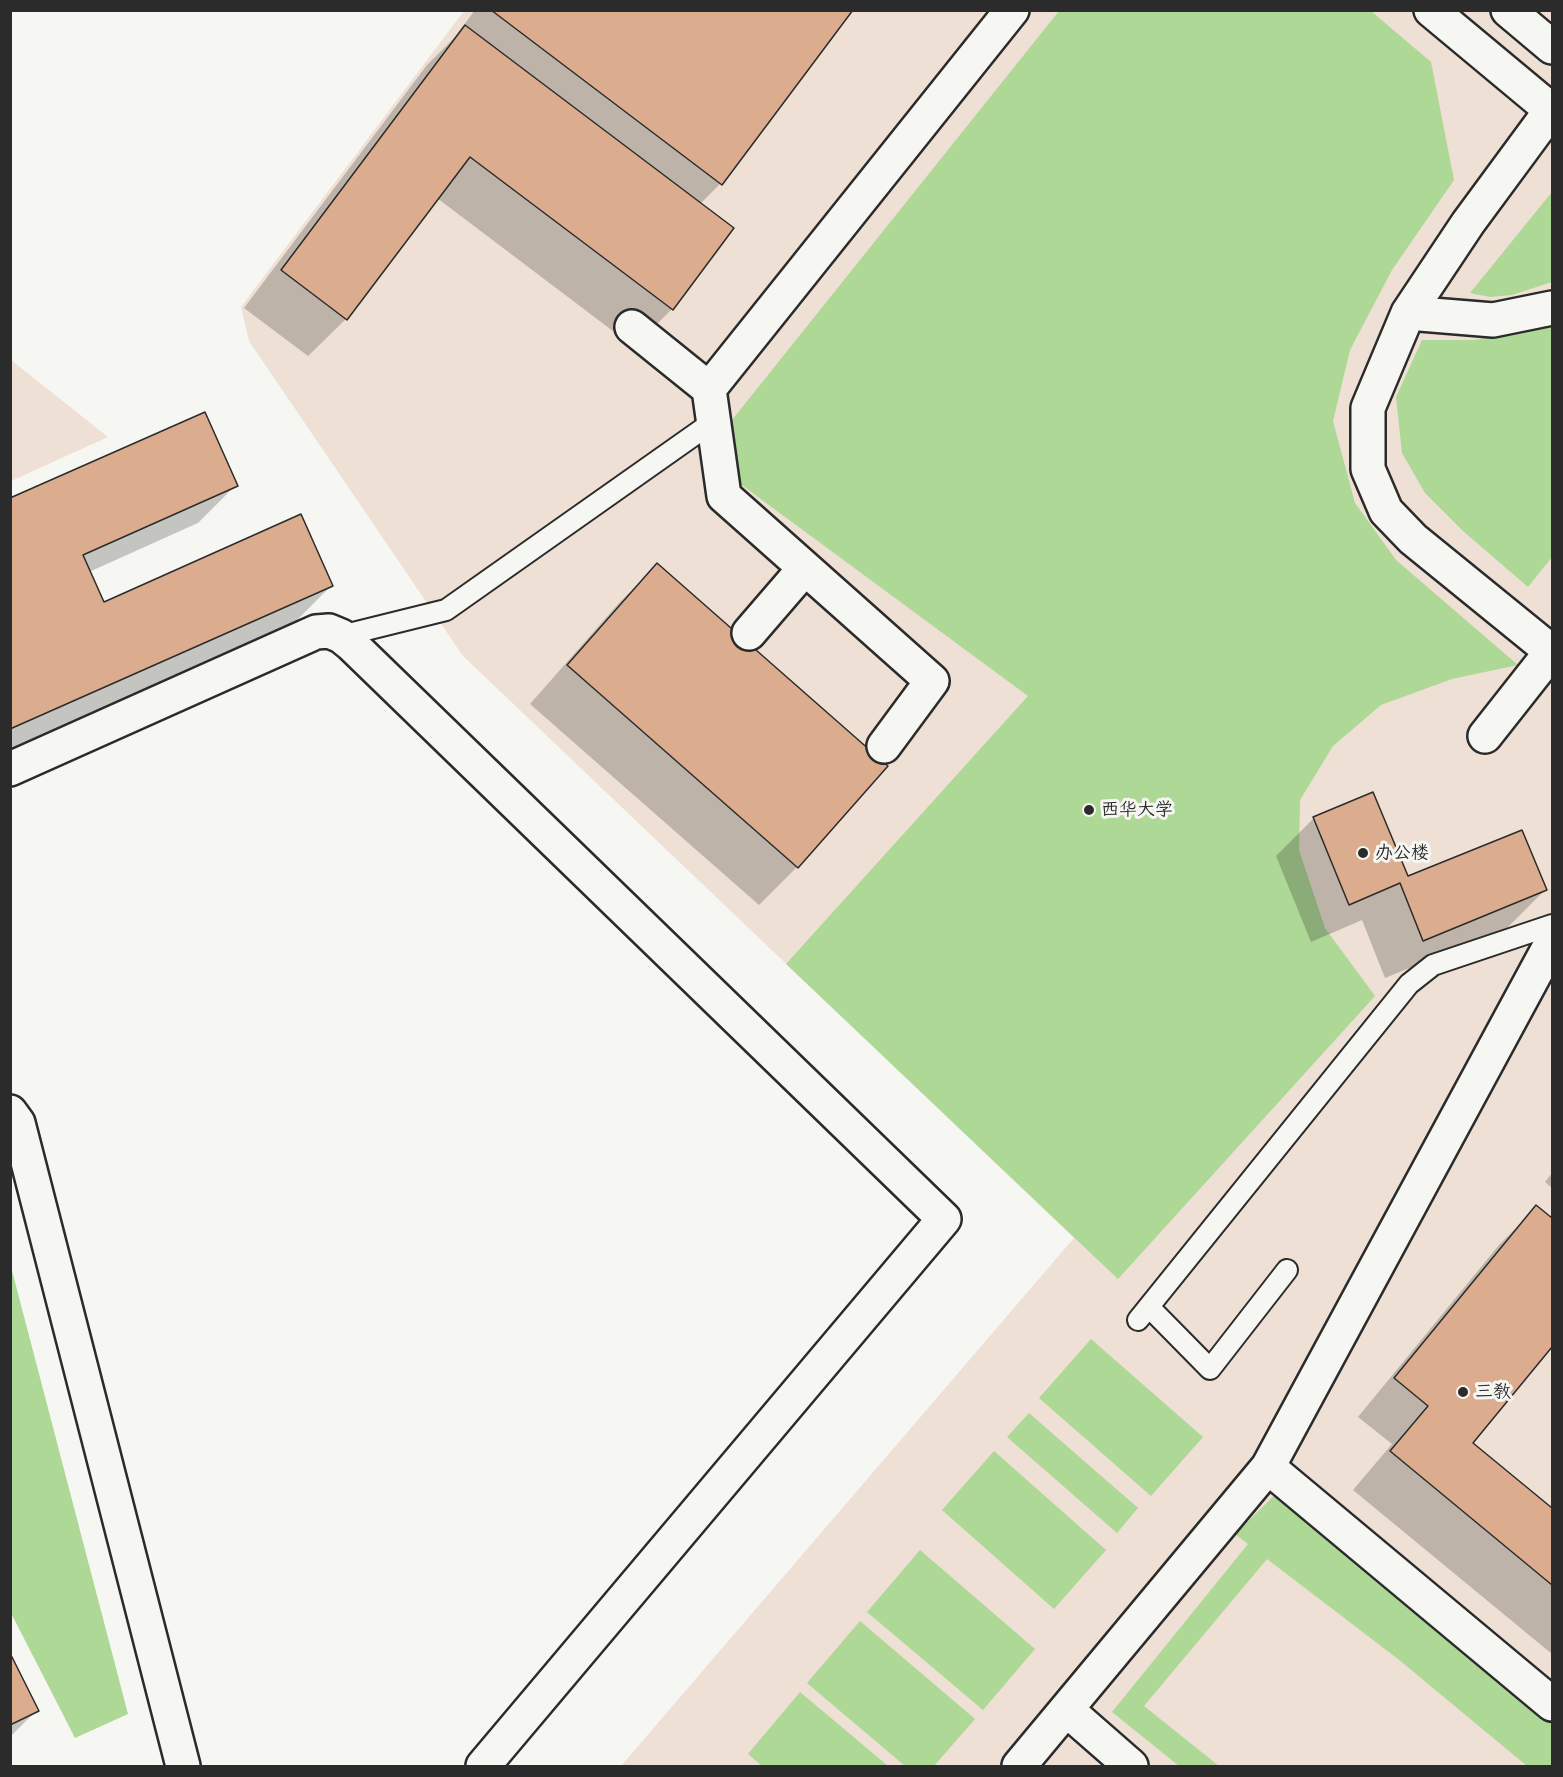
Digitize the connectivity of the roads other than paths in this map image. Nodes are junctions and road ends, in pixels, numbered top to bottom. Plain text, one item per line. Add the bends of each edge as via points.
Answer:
1 (1012, 10) edge
2 (1431, 10) edge
3 (1508, 10) edge
4 (1552, 47) edge
5 (1552, 110) edge
6 (1552, 308) edge
7 (1408, 313) junction
8 (632, 327) dead end
9 (709, 388) junction
10 (714, 421) junction
11 (805, 568) junction
12 (749, 633) dead end
13 (341, 636) junction
14 (1552, 652) edge
15 (1485, 736) dead end
16 (884, 746) dead end
17 (10, 769) edge
18 (1552, 925) edge
19 (1552, 942) edge
20 (10, 1112) edge
21 (1287, 1270) dead end
22 (1268, 1467) junction
23 (1552, 1704) edge
24 (1067, 1710) junction
25 (183, 1767) edge
26 (483, 1767) edge
27 (1019, 1767) edge
28 (1131, 1767) edge

1 - 9 street
2 - 5 street
3 - 4 street
5 - 7 street via 1468,223
6 - 7 street via 1493,320
7 - 14 street via 1368,408 1368,469 1372,479 1386,511 1413,539
8 - 9 street
9 - 10 street
10 - 11 street via 724,496
10 - 13 lane via 446,610
11 - 12 street
11 - 16 street via 932,681
13 - 17 street via 329,631 316,632
13 - 26 street via 944,1219
14 - 15 street
18 - 21 lane via 1433,965 1409,984 1143,1313 1210,1369
19 - 22 street
20 - 25 street via 21,1134
22 - 23 street
22 - 24 street
24 - 27 street
24 - 28 street

